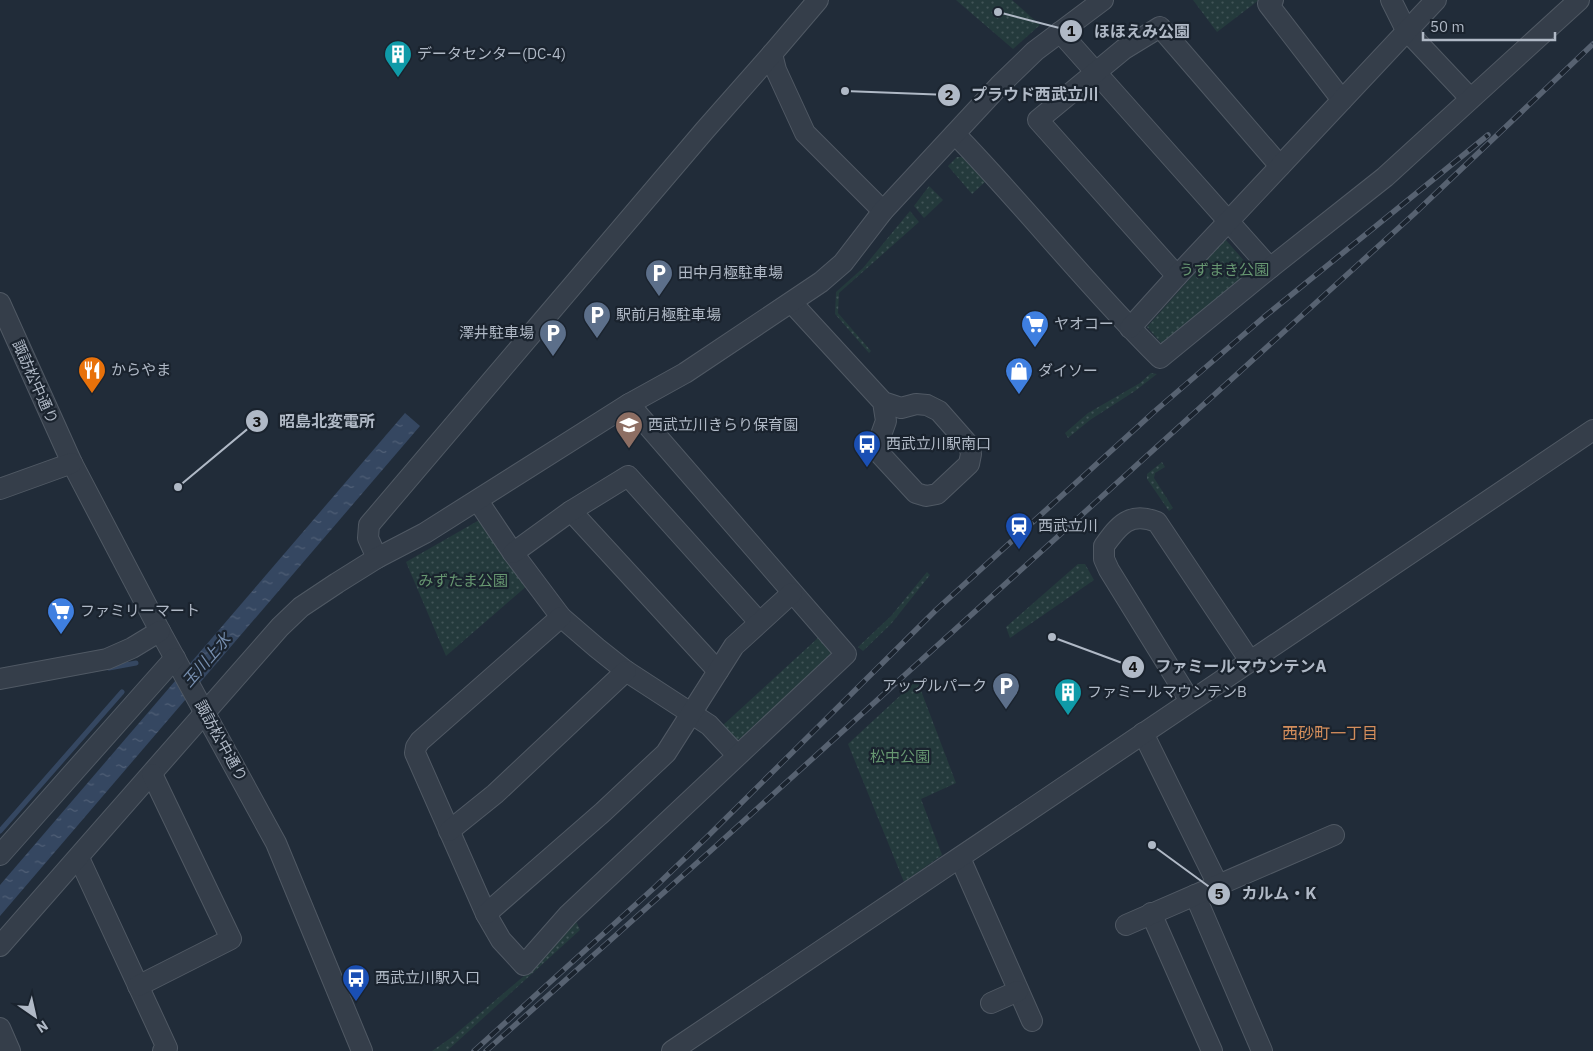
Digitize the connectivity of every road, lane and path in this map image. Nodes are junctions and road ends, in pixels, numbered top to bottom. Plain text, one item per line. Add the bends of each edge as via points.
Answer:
1 (818, 0) edge
2 (1103, 0) edge
3 (1273, 0) edge
4 (1391, 0) edge
5 (1436, 0) edge
6 (1579, 0) edge
7 (1406, 30) junction
8 (1060, 32) junction
9 (772, 54) junction
10 (1095, 72) junction
11 (1470, 98) junction
12 (1342, 100) junction
13 (955, 134) junction
14 (1280, 166) junction
15 (883, 211) junction
16 (1229, 222) junction
17 (1270, 268) junction
18 (1176, 276) junction
19 (0, 303) edge
20 (792, 303) junction
21 (1130, 328) junction
22 (630, 404) junction
23 (890, 410) junction
24 (1593, 430) edge
25 (72, 463) junction
26 (0, 489) edge
27 (478, 501) junction
28 (571, 511) junction
29 (514, 554) junction
30 (376, 558) junction
31 (792, 593) junction
32 (561, 617) junction
33 (759, 622) junction
34 (160, 631) junction
35 (1250, 660) junction
36 (178, 664) junction
37 (626, 671) junction
38 (718, 671) junction
39 (0, 679) edge
40 (1190, 701) junction
41 (205, 713) junction
42 (692, 713) junction
43 (1143, 733) junction
44 (737, 755) junction
45 (152, 774) junction
46 (449, 831) junction
47 (1334, 835) dead end
48 (0, 855) edge
49 (79, 858) junction
50 (960, 858) junction
51 (1218, 885) junction
52 (1195, 895) junction
53 (1151, 913) junction
54 (486, 914) junction
55 (1126, 925) dead end
56 (0, 946) edge
57 (138, 986) junction
58 (1018, 991) junction
59 (991, 1003) dead end
60 (1032, 1022) dead end
61 (0, 1028) edge
62 (10, 1051) edge
63 (163, 1051) edge
64 (362, 1051) edge
65 (672, 1051) edge
66 (1212, 1051) edge
67 (1262, 1051) edge

1 - 9 street
2 - 8 street
3 - 12 street via 1268,4
4 - 7 street
5 - 7 street
6 - 11 street
7 - 11 street
7 - 12 street
8 - 10 street
8 - 13 street via 998,86
9 - 15 street via 805,133
9 - 30 street via 369,526 368,538
10 - 14 street via 1124,49 1160,28
10 - 16 street
10 - 18 street via 1038,120
11 - 17 street via 1385,178
12 - 14 street
13 - 15 street
13 - 21 street
14 - 16 street
15 - 20 street via 842,263
16 - 17 street
16 - 18 street
17 - 21 street via 1160,358
18 - 21 street
19 - 25 street, 諏訪松中通り
20 - 22 street via 685,373
20 - 23 street
22 - 27 street
22 - 31 street
23 - 23 street via 927,405 939,411 969,445 969,464 937,494 916,494 880,454 877,446
24 - 35 street
25 - 26 street
25 - 34 street, 諏訪松中通り
27 - 29 street
27 - 30 street
28 - 29 street
28 - 33 street via 628,476
28 - 38 street
29 - 32 street
30 - 41 street via 301,607
31 - 33 street
31 - 44 street via 846,654
32 - 37 street
32 - 46 street via 416,747 415,753
33 - 38 street via 734,646
34 - 36 street, 諏訪松中通り
34 - 39 street via 108,659
35 - 40 street
35 - 40 street via 1157,522 1134,518 1115,531 1104,546 1104,559
36 - 41 street, 諏訪松中通り
36 - 48 street
37 - 42 street
37 - 46 street via 495,794
38 - 42 street
40 - 43 street
41 - 45 street
41 - 64 street, 諏訪松中通り via 276,843
42 - 44 street via 709,725
42 - 54 street via 666,753
43 - 50 street
43 - 51 street
44 - 54 street via 568,915 524,965 500,940
45 - 49 street
45 - 57 street via 231,939
46 - 54 street
47 - 51 street
49 - 56 street
49 - 57 street
50 - 58 street
50 - 65 street
51 - 52 street
52 - 53 street
52 - 67 street
53 - 55 street
53 - 66 street
57 - 63 street via 166,1048
58 - 59 street
58 - 60 street
61 - 62 street

